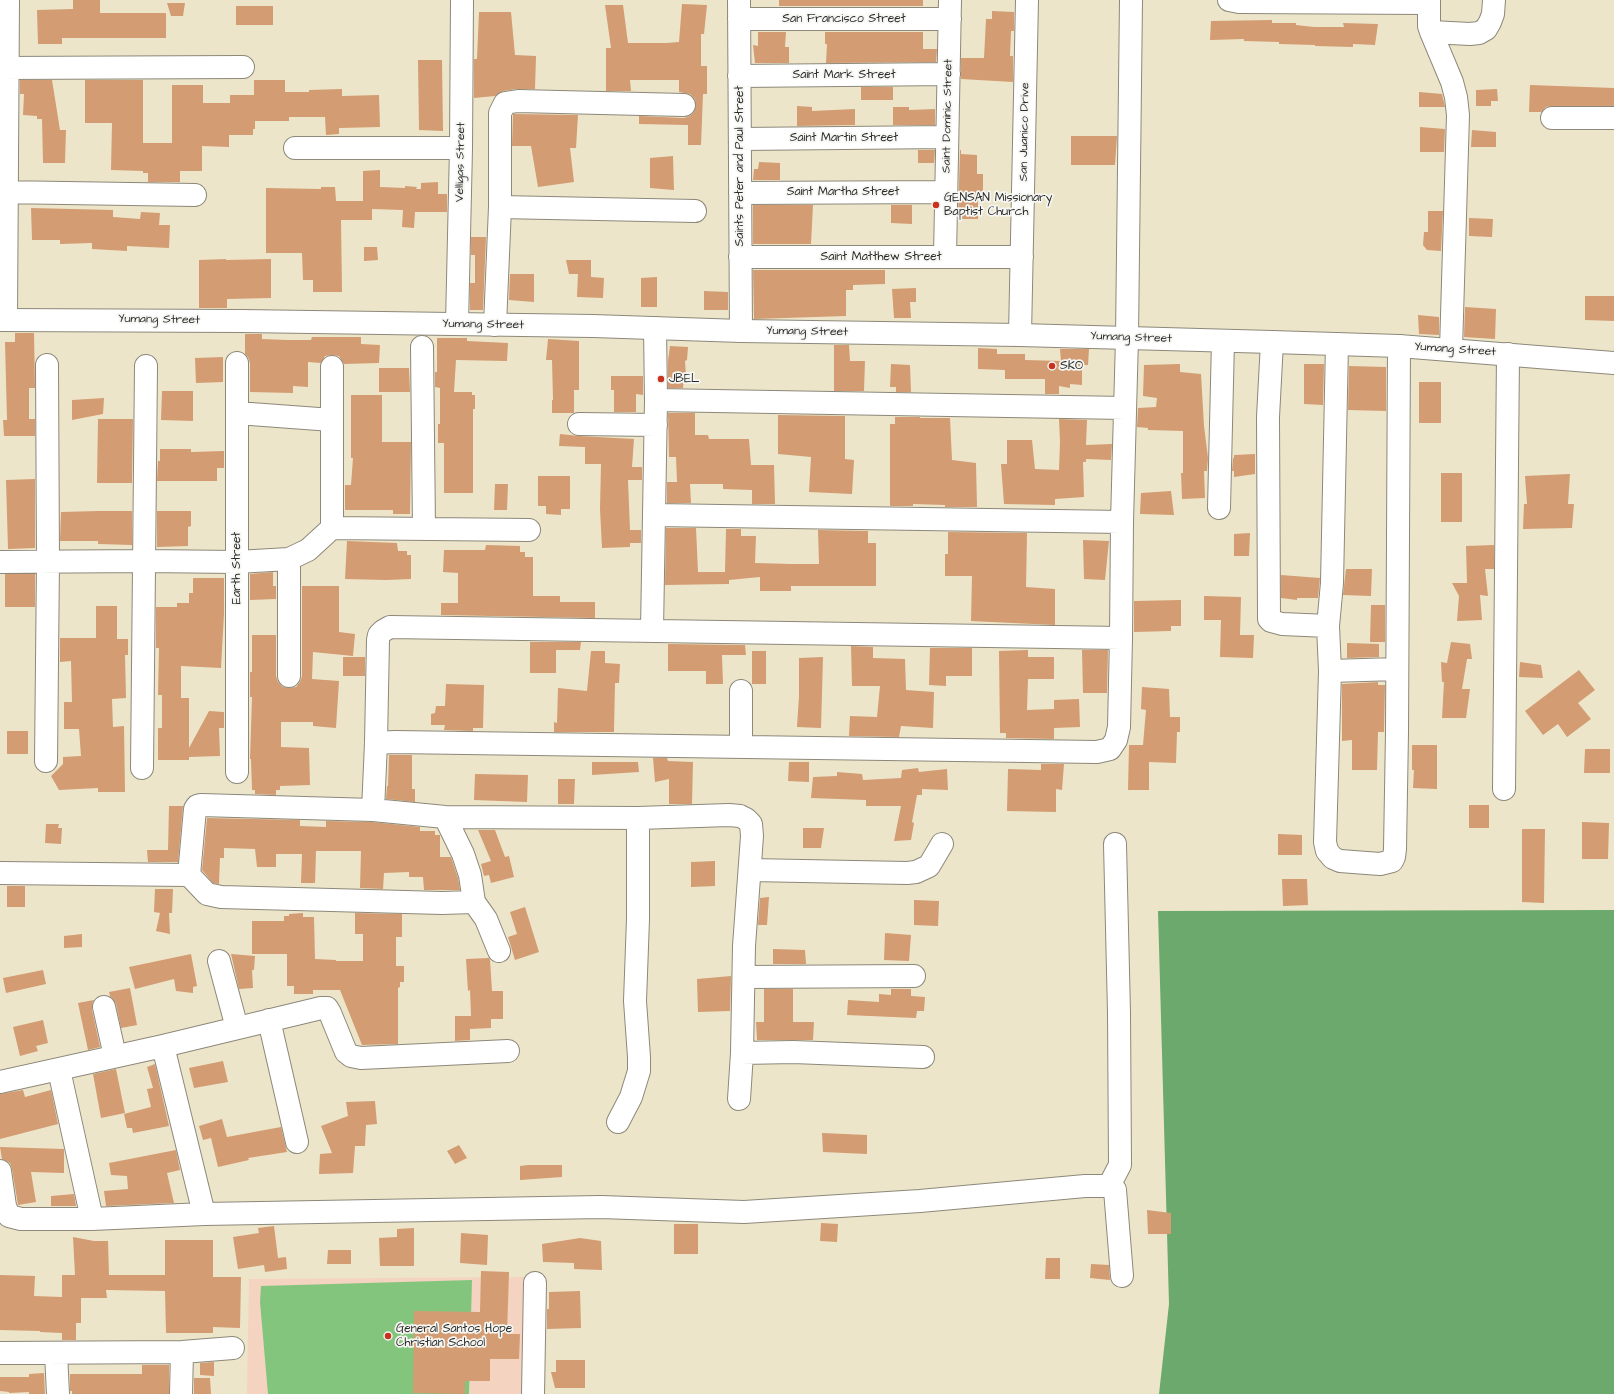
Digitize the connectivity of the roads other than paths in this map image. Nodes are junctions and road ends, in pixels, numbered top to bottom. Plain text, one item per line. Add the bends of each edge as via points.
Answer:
1 (8, 0) edge
2 (462, 0) edge
3 (1027, 0) edge
4 (1131, 0) edge
5 (1229, 0) edge
6 (1494, 0) edge
7 (1429, 2) edge
8 (950, 9) edge
9 (739, 10) edge
10 (1431, 32) junction
11 (243, 67) dead end
12 (4, 68) edge
13 (949, 74) junction
14 (739, 76) junction
15 (684, 105) dead end
16 (1552, 118) dead end
17 (1614, 118) edge
18 (947, 137) junction
19 (740, 138) junction
20 (296, 148) dead end
21 (461, 148) junction
22 (4, 192) edge
23 (946, 192) junction
24 (740, 193) junction
25 (195, 195) dead end
26 (500, 207) junction
27 (695, 210) dead end
28 (740, 257) junction
29 (945, 257) junction
30 (1022, 257) junction
31 (3, 320) edge
32 (457, 324) junction
33 (495, 325) junction
34 (655, 328) junction
35 (741, 331) junction
36 (1020, 335) junction
37 (1127, 338) junction
38 (1223, 341) junction
39 (1272, 342) junction
40 (1337, 344) junction
41 (1399, 346) junction
42 (422, 347) dead end
43 (1451, 349) junction
44 (1508, 354) junction
45 (237, 363) dead end
46 (1614, 363) edge
47 (47, 365) dead end
48 (146, 366) dead end
49 (332, 367) dead end
50 (656, 400) junction
51 (1125, 408) junction
52 (237, 413) junction
53 (332, 420) junction
54 (579, 424) dead end
55 (656, 425) junction
56 (1219, 508) dead end
57 (655, 515) junction
58 (1122, 522) junction
59 (332, 528) junction
60 (424, 529) junction
61 (529, 530) dead end
62 (289, 559) junction
63 (48, 561) junction
64 (144, 561) junction
65 (0, 562) edge
66 (237, 562) junction
67 (1328, 626) junction
68 (652, 630) junction
69 (1121, 638) junction
70 (1397, 669) junction
71 (1330, 671) junction
72 (289, 676) dead end
73 (742, 691) dead end
74 (376, 743) junction
75 (741, 747) junction
76 (46, 761) dead end
77 (142, 768) dead end
78 (237, 772) dead end
79 (1504, 789) dead end
80 (373, 810) junction
81 (445, 817) junction
82 (638, 818) junction
83 (942, 844) dead end
84 (1115, 844) dead end
85 (750, 870) junction
86 (0, 873) edge
87 (189, 875) junction
88 (474, 902) junction
89 (499, 951) dead end
90 (219, 961) dead end
91 (914, 976) dead end
92 (744, 977) junction
93 (104, 1007) dead end
94 (269, 1020) junction
95 (237, 1028) junction
96 (163, 1046) junction
97 (508, 1051) dead end
98 (742, 1054) junction
99 (115, 1056) junction
100 (923, 1057) dead end
101 (59, 1070) junction
102 (0, 1082) edge
103 (739, 1099) dead end
104 (618, 1122) dead end
105 (297, 1142) dead end
106 (0, 1171) edge
107 (1109, 1186) junction
108 (204, 1214) junction
109 (92, 1219) junction
110 (1122, 1276) dead end
111 (535, 1283) dead end
112 (233, 1348) dead end
113 (182, 1352) junction
114 (0, 1353) edge
115 (56, 1353) junction
116 (58, 1394) edge
117 (181, 1394) edge
118 (534, 1394) edge

1 - 12 street
2 - 21 street, Velligas Street
3 - 30 street, San Juanico Drive
4 - 37 street
5 - 7 street
6 - 10 street via 1490,22 1486,29 1479,33
7 - 10 street
8 - 9 street, San Francisco Street
8 - 13 street, Saint Dominic Street
9 - 14 street, Saints Peter and Paul Street
10 - 43 street via 1452,82 1458,115
11 - 12 street
12 - 22 street
13 - 14 street, Saint Mark Street
13 - 18 street, Saint Dominic Street
14 - 19 street, Saints Peter and Paul Street
15 - 26 street via 518,101 505,103 500,113
16 - 17 street
18 - 19 street, Saint Martin Street
18 - 23 street, Saint Dominic Street
19 - 24 street, Saints Peter and Paul Street
20 - 21 street
21 - 32 street, Velligas Street
22 - 25 street
22 - 31 street
23 - 24 street, Saint Martha Street
23 - 29 street, Saint Dominic Street
24 - 28 street, Saints Peter and Paul Street
26 - 27 street
26 - 33 street
28 - 29 street, Saint Matthew Street
28 - 35 street, Saints Peter and Paul Street
29 - 30 street, Saint Matthew Street
30 - 36 street, San Juanico Drive
31 - 32 street, Yumang Street
32 - 33 street, Yumang Street
33 - 34 street, Yumang Street
34 - 35 street, Yumang Street
34 - 50 street
35 - 36 street, Yumang Street
36 - 37 street, Yumang Street
37 - 38 street, Yumang Street
37 - 51 street
38 - 39 street, Yumang Street
38 - 56 street
39 - 40 street, Yumang Street
39 - 67 street via 1268,417 1269,619 1282,624
40 - 41 street, Yumang Street
40 - 67 street via 1332,583
41 - 43 street, Yumang Street
41 - 70 street
42 - 60 street
43 - 44 street, Yumang Street
44 - 46 street, Yumang Street
44 - 79 street
45 - 52 street, Earth Street
47 - 63 street
48 - 64 street
49 - 53 street
50 - 51 street
50 - 55 street
51 - 58 street
52 - 53 street
52 - 66 street, Earth Street
53 - 59 street
54 - 55 street
55 - 57 street
57 - 58 street
57 - 68 street
58 - 69 street
59 - 60 street
59 - 62 street via 308,550
60 - 61 street
62 - 66 street
62 - 72 street
63 - 64 street
63 - 65 street
63 - 76 street
64 - 66 street
64 - 77 street
66 - 78 street, Earth Street
67 - 71 street
68 - 69 street
68 - 74 street via 390,627 379,635 378,640
69 - 75 street via 1119,727 1114,745 1105,751
70 - 71 street
70 - 71 street via 1394,857 1392,861 1380,864 1340,861 1327,851 1325,842
73 - 75 street
74 - 75 street
74 - 80 street
80 - 81 street
80 - 87 street via 197,806 193,814
81 - 82 street
81 - 88 street via 463,854 470,875
82 - 85 street via 740,816 751,824
82 - 104 street via 636,1032 639,1071 631,1097
83 - 85 street via 929,866 912,873
84 - 107 street via 1120,1165
85 - 92 street
86 - 87 street
87 - 88 street via 202,890 212,896
88 - 89 street via 486,919
90 - 95 street
91 - 92 street
92 - 98 street
93 - 99 street
94 - 95 street
94 - 97 street via 327,1008 346,1052 361,1058
94 - 105 street
95 - 96 street
96 - 99 street
96 - 108 street
98 - 100 street via 793,1052
98 - 103 street
99 - 101 street
101 - 102 street
101 - 109 street
106 - 109 street via 9,1216 20,1219
107 - 108 street via 744,1212 601,1207
107 - 110 street via 1115,1190
108 - 109 street
111 - 118 street
112 - 113 street
113 - 115 street
113 - 117 street
114 - 115 street
115 - 116 street

